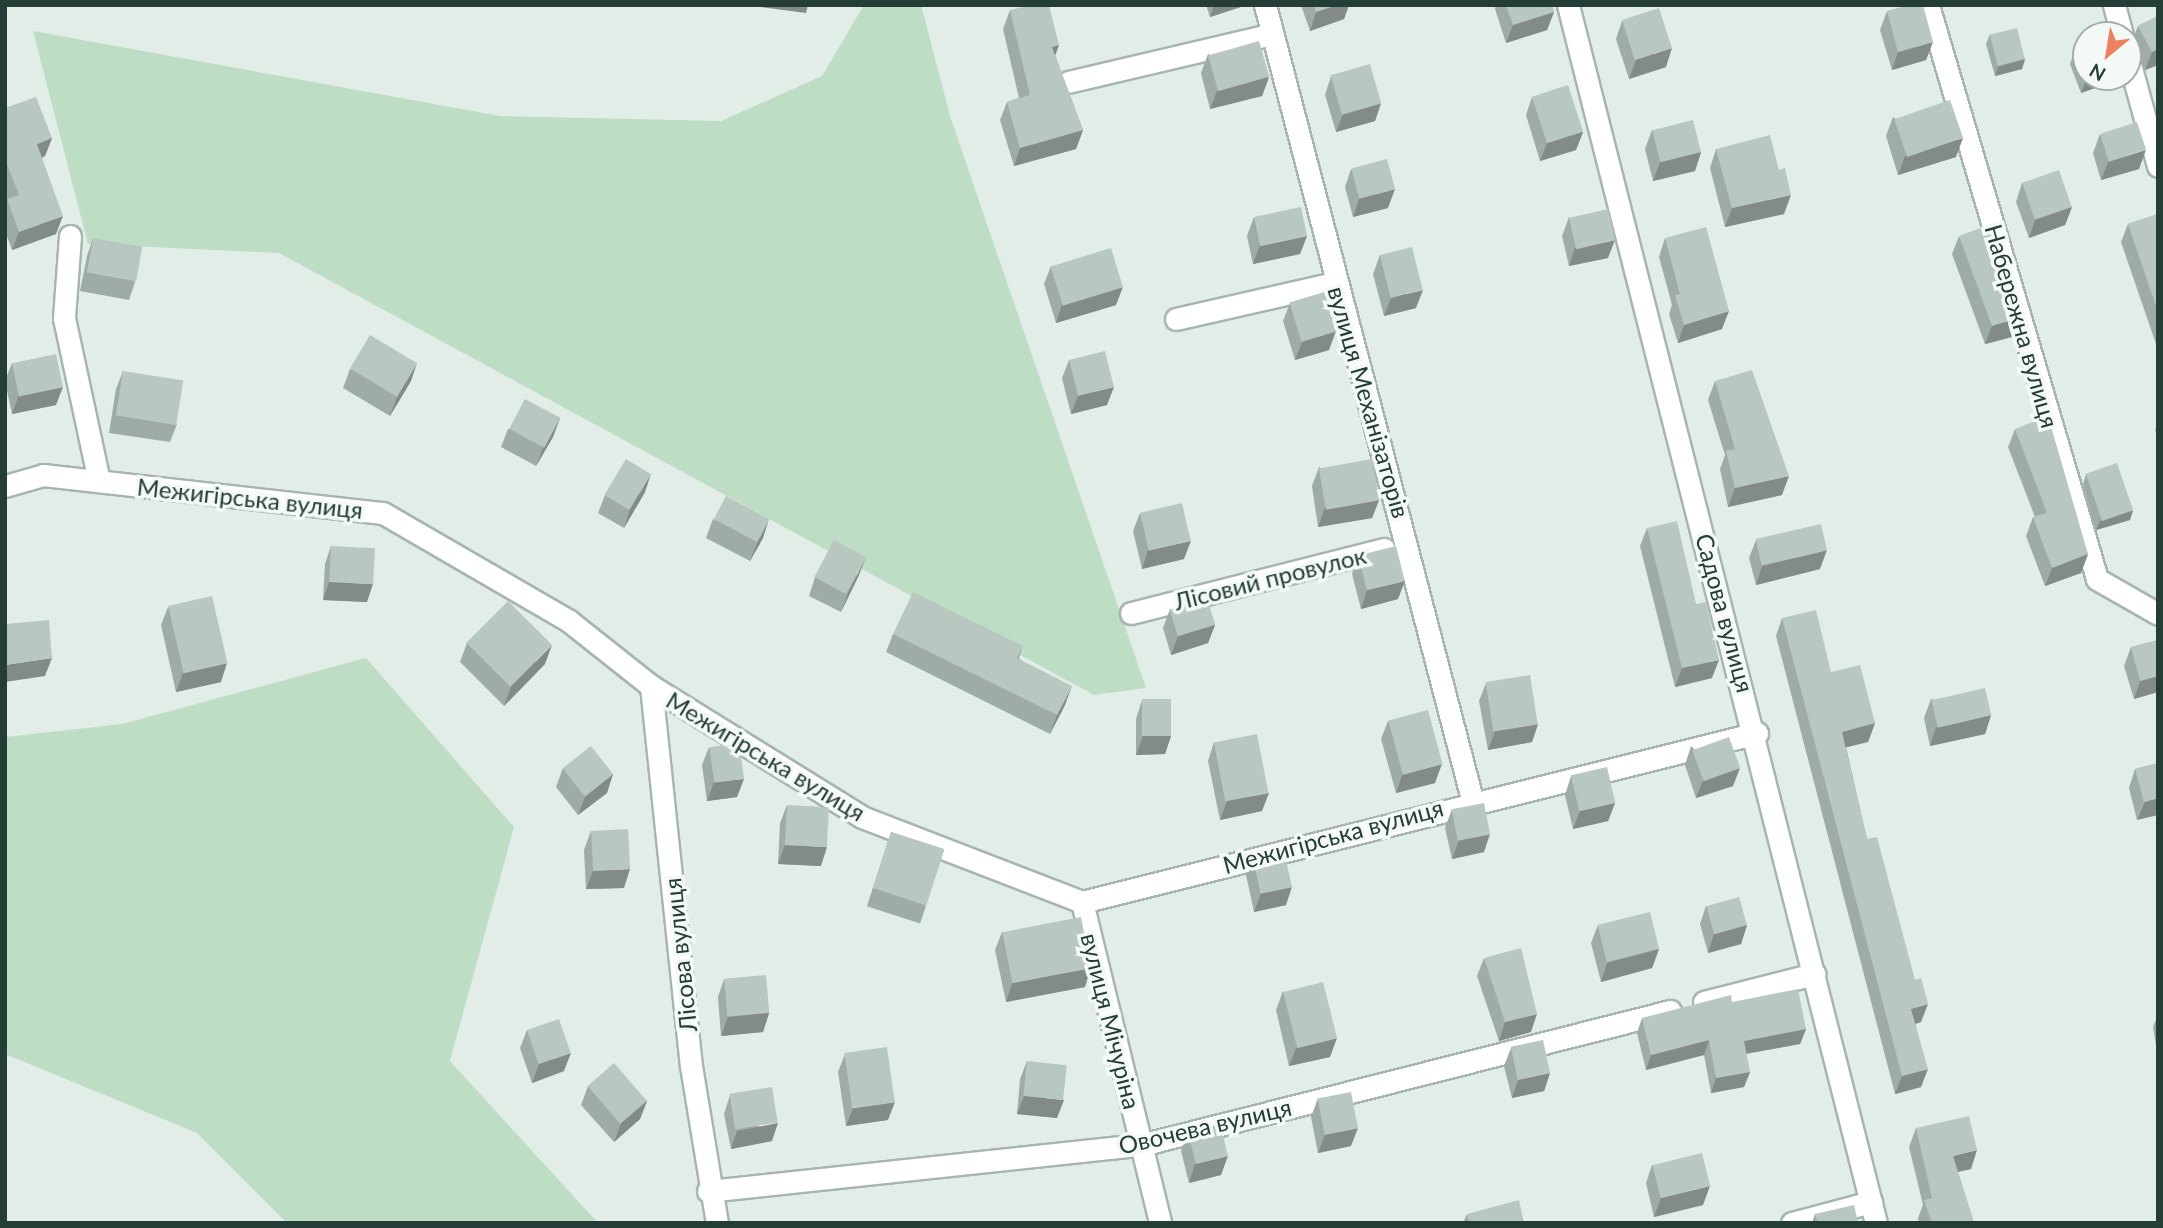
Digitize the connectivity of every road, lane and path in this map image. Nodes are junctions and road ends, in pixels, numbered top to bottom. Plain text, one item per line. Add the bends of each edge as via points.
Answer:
1 (1265, 5) edge
2 (1568, 5) edge
3 (1928, 5) edge
4 (1272, 34) junction
5 (1069, 82) dead end
6 (2137, 91) edge
7 (2158, 166) edge
8 (70, 236) dead end
9 (1335, 283) junction
10 (1176, 320) dead end
11 (99, 481) junction
12 (5, 486) edge
13 (1410, 543) junction
14 (1131, 613) dead end
15 (2158, 614) edge
16 (651, 686) junction
17 (1757, 733) junction
18 (1472, 799) junction
19 (1082, 902) junction
20 (1814, 974) junction
21 (1141, 1145) junction
22 (708, 1191) junction
23 (1874, 1213) edge
24 (717, 1223) edge
25 (1160, 1223) edge
26 (1792, 1223) edge

1 - 4 street, вулиця Механізаторів
2 - 17 street, Садова вулиця
3 - 15 street, Набережна вулиця via 2097,579
4 - 5 street
4 - 9 street, вулиця Механізаторів
6 - 7 street
8 - 11 street via 64,318
9 - 10 street
9 - 13 street, вулиця Механізаторів
11 - 12 street, Межигірська вулиця via 43,475
11 - 16 street, Межигірська вулиця via 383,513 569,621
13 - 14 street, Лісовий провулок
13 - 18 street, вулиця Механізаторів
16 - 19 street, Межигірська вулиця via 862,817
16 - 22 street, Лісова вулиця
17 - 18 street, Межигірська вулиця
17 - 20 street, Садова вулиця
18 - 19 street, Межигірська вулиця
19 - 21 street, вулиця Мічуріна
20 - 21 street, Овочева вулиця
20 - 23 street, Садова вулиця
21 - 22 street, Овочева вулиця
21 - 25 street, вулиця Мічуріна
22 - 24 street, Лісова вулиця
23 - 26 street

